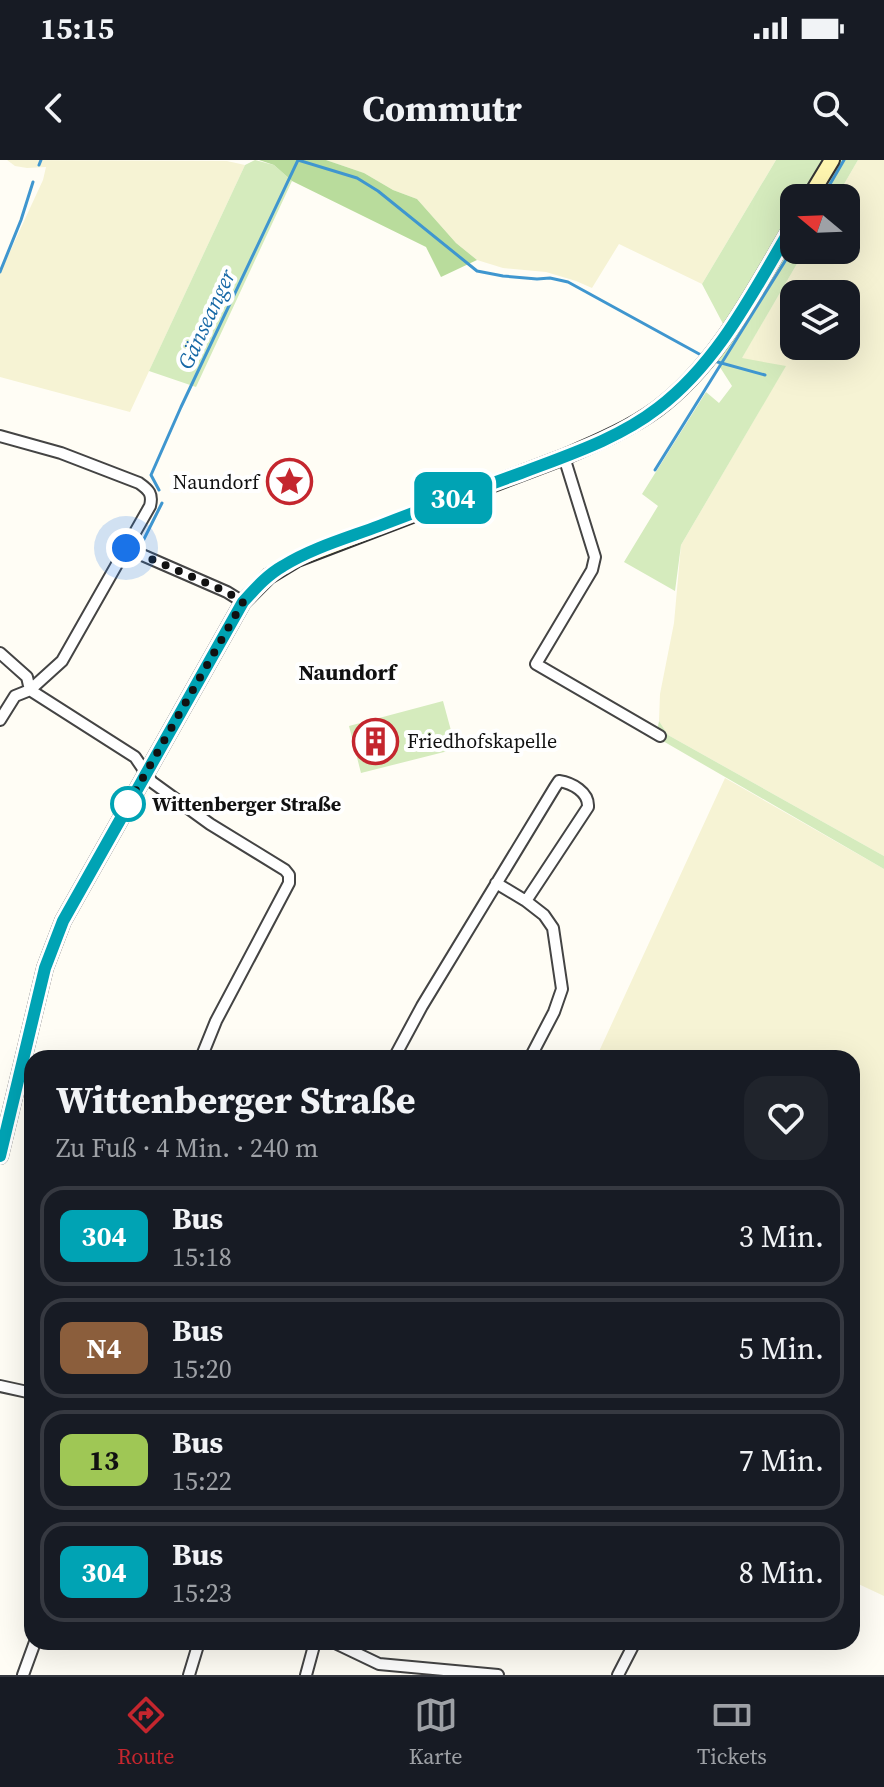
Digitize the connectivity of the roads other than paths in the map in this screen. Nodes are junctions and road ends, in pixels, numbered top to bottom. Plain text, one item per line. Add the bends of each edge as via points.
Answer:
1 (832, 160) edge
2 (817, 184) edge
3 (780, 246) edge
4 (0, 436) edge
5 (564, 457) junction
6 (126, 548) junction
7 (243, 602) junction
8 (0, 653) edge
9 (30, 690) junction
10 (0, 720) edge
11 (660, 736) dead end
12 (145, 773) junction
13 (496, 883) junction
14 (526, 901) junction
15 (25, 1050) edge
16 (204, 1050) edge
17 (398, 1050) edge
18 (534, 1050) edge
19 (24, 1055) edge
20 (0, 1156) edge
21 (0, 1386) edge
22 (24, 1391) edge
23 (32, 1650) edge
24 (197, 1650) edge
25 (313, 1650) edge
26 (350, 1650) edge
27 (631, 1650) edge
28 (23, 1675) edge
29 (189, 1675) edge
30 (306, 1675) edge
31 (498, 1675) edge
32 (618, 1675) edge

1 - 2 main road
3 - 5 main road via 697,373 636,423
4 - 6 street via 74,458 149,490 150,506
5 - 7 main road via 297,559 264,580
5 - 11 street via 595,557 536,664
6 - 7 street
6 - 9 street via 62,661
7 - 12 main road
8 - 9 street via 27,677
9 - 10 street via 15,696
9 - 12 street via 135,757
12 - 15 main road via 55,938
12 - 16 street via 210,824 285,870 290,879
13 - 14 street
13 - 14 street via 559,781 567,782 585,795 588,807
13 - 17 street
14 - 18 street via 553,928 562,989
19 - 20 main road
21 - 22 street
23 - 28 street
24 - 29 street
25 - 30 street
26 - 31 street via 379,1664
27 - 32 street

